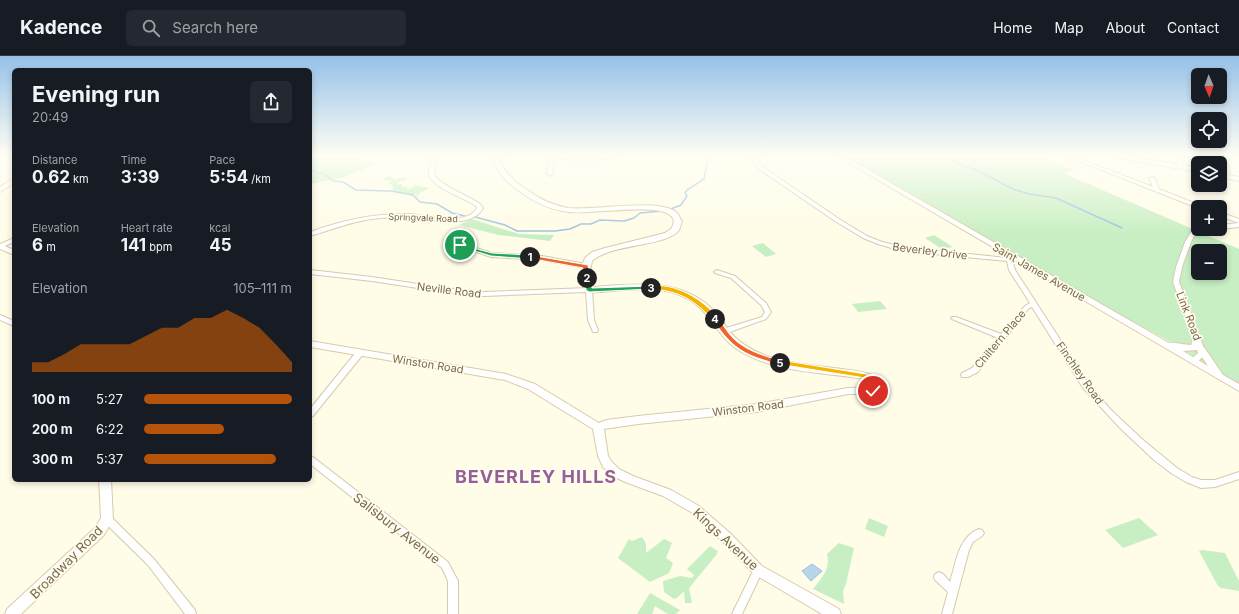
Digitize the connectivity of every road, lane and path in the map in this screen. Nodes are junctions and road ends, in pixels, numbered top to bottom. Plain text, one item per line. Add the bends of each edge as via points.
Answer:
1 (11, 182) edge
2 (438, 182) edge
3 (512, 182) edge
4 (781, 182) edge
5 (883, 182) edge
6 (1134, 182) edge
7 (1144, 182) edge
8 (1153, 182) edge
9 (1144, 186) junction
10 (0, 190) edge
11 (1156, 190) junction
12 (1191, 203) edge
13 (1227, 217) edge
14 (1239, 221) edge
15 (1239, 225) edge
16 (1227, 226) edge
17 (312, 233) edge
18 (1191, 236) edge
19 (12, 241) edge
20 (460, 245) dead end
21 (0, 246) edge
22 (12, 251) edge
23 (1013, 260) junction
24 (586, 266) junction
25 (312, 272) edge
26 (717, 272) dead end
27 (589, 290) junction
28 (1034, 304) junction
29 (0, 317) edge
30 (954, 318) dead end
31 (12, 323) edge
32 (595, 330) dead end
33 (725, 331) junction
34 (1002, 337) junction
35 (1197, 339) junction
36 (1158, 340) junction
37 (312, 344) edge
38 (1201, 349) junction
39 (360, 353) junction
40 (1193, 361) junction
41 (965, 375) dead end
42 (1221, 377) junction
43 (1239, 388) edge
44 (312, 412) edge
45 (598, 427) junction
46 (312, 461) edge
47 (1239, 475) edge
48 (105, 482) edge
49 (107, 519) junction
50 (979, 533) dead end
51 (758, 570) junction
52 (939, 577) dead end
53 (953, 591) junction
54 (12, 614) edge
55 (191, 614) edge
56 (453, 614) edge
57 (737, 614) edge
58 (834, 614) edge
59 (947, 614) edge

1 - 10 street
2 - 17 street, Springvale Road via 478,205 480,208 476,214 457,220 410,216 371,217 338,224
3 - 24 street via 538,201 552,206 581,211 655,208 670,212 678,219 678,225 671,234 600,252 589,259
4 - 23 street, Beverley Drive via 856,232 873,240 895,247
5 - 23 street, Saint James Avenue
6 - 9 street
7 - 9 street
8 - 11 street
9 - 11 street
11 - 12 street
13 - 14 street
15 - 16 street
18 - 35 street, Link Road via 1176,282
19 - 21 street
20 - 24 street via 491,255 542,258
21 - 22 street
23 - 28 street, Finchley Road via 1012,270
23 - 36 street, Saint James Avenue
24 - 27 street
25 - 27 street, Neville Road via 484,294
26 - 33 street via 733,277 764,304 768,312 764,318
27 - 32 street via 591,320
27 - 33 street, Winston Road via 663,288 679,292 706,307
28 - 34 street, Chiltern Place via 1027,307
28 - 47 street, Finchley Road via 1099,403 1166,466 1182,477 1202,485
29 - 31 street
30 - 34 street
33 - 45 street, Winston Road via 741,348 761,357 866,376 878,384 878,388 873,391 848,391 757,408 638,420
34 - 41 street, Chiltern Place via 975,370
35 - 36 street via 1196,346 1192,348 1181,348
35 - 38 street, Link Road
36 - 40 street, Saint James Avenue
37 - 39 street, Winston Road
38 - 40 street, Link Road via 1202,354
38 - 42 street
39 - 44 street
39 - 45 street, Winston Road via 523,381
40 - 42 street, Saint James Avenue
42 - 43 street, Saint James Avenue
45 - 51 street, Kings Avenue via 603,456 611,469 629,479 667,492 695,509
46 - 56 street, Salisbury Avenue via 445,565 453,582
48 - 49 street, Broadway Road
49 - 54 street, Broadway Road via 100,531 87,544
49 - 55 street via 151,562
50 - 53 street via 966,544
51 - 57 street
51 - 58 street, Kings Avenue
52 - 53 street
53 - 59 street

